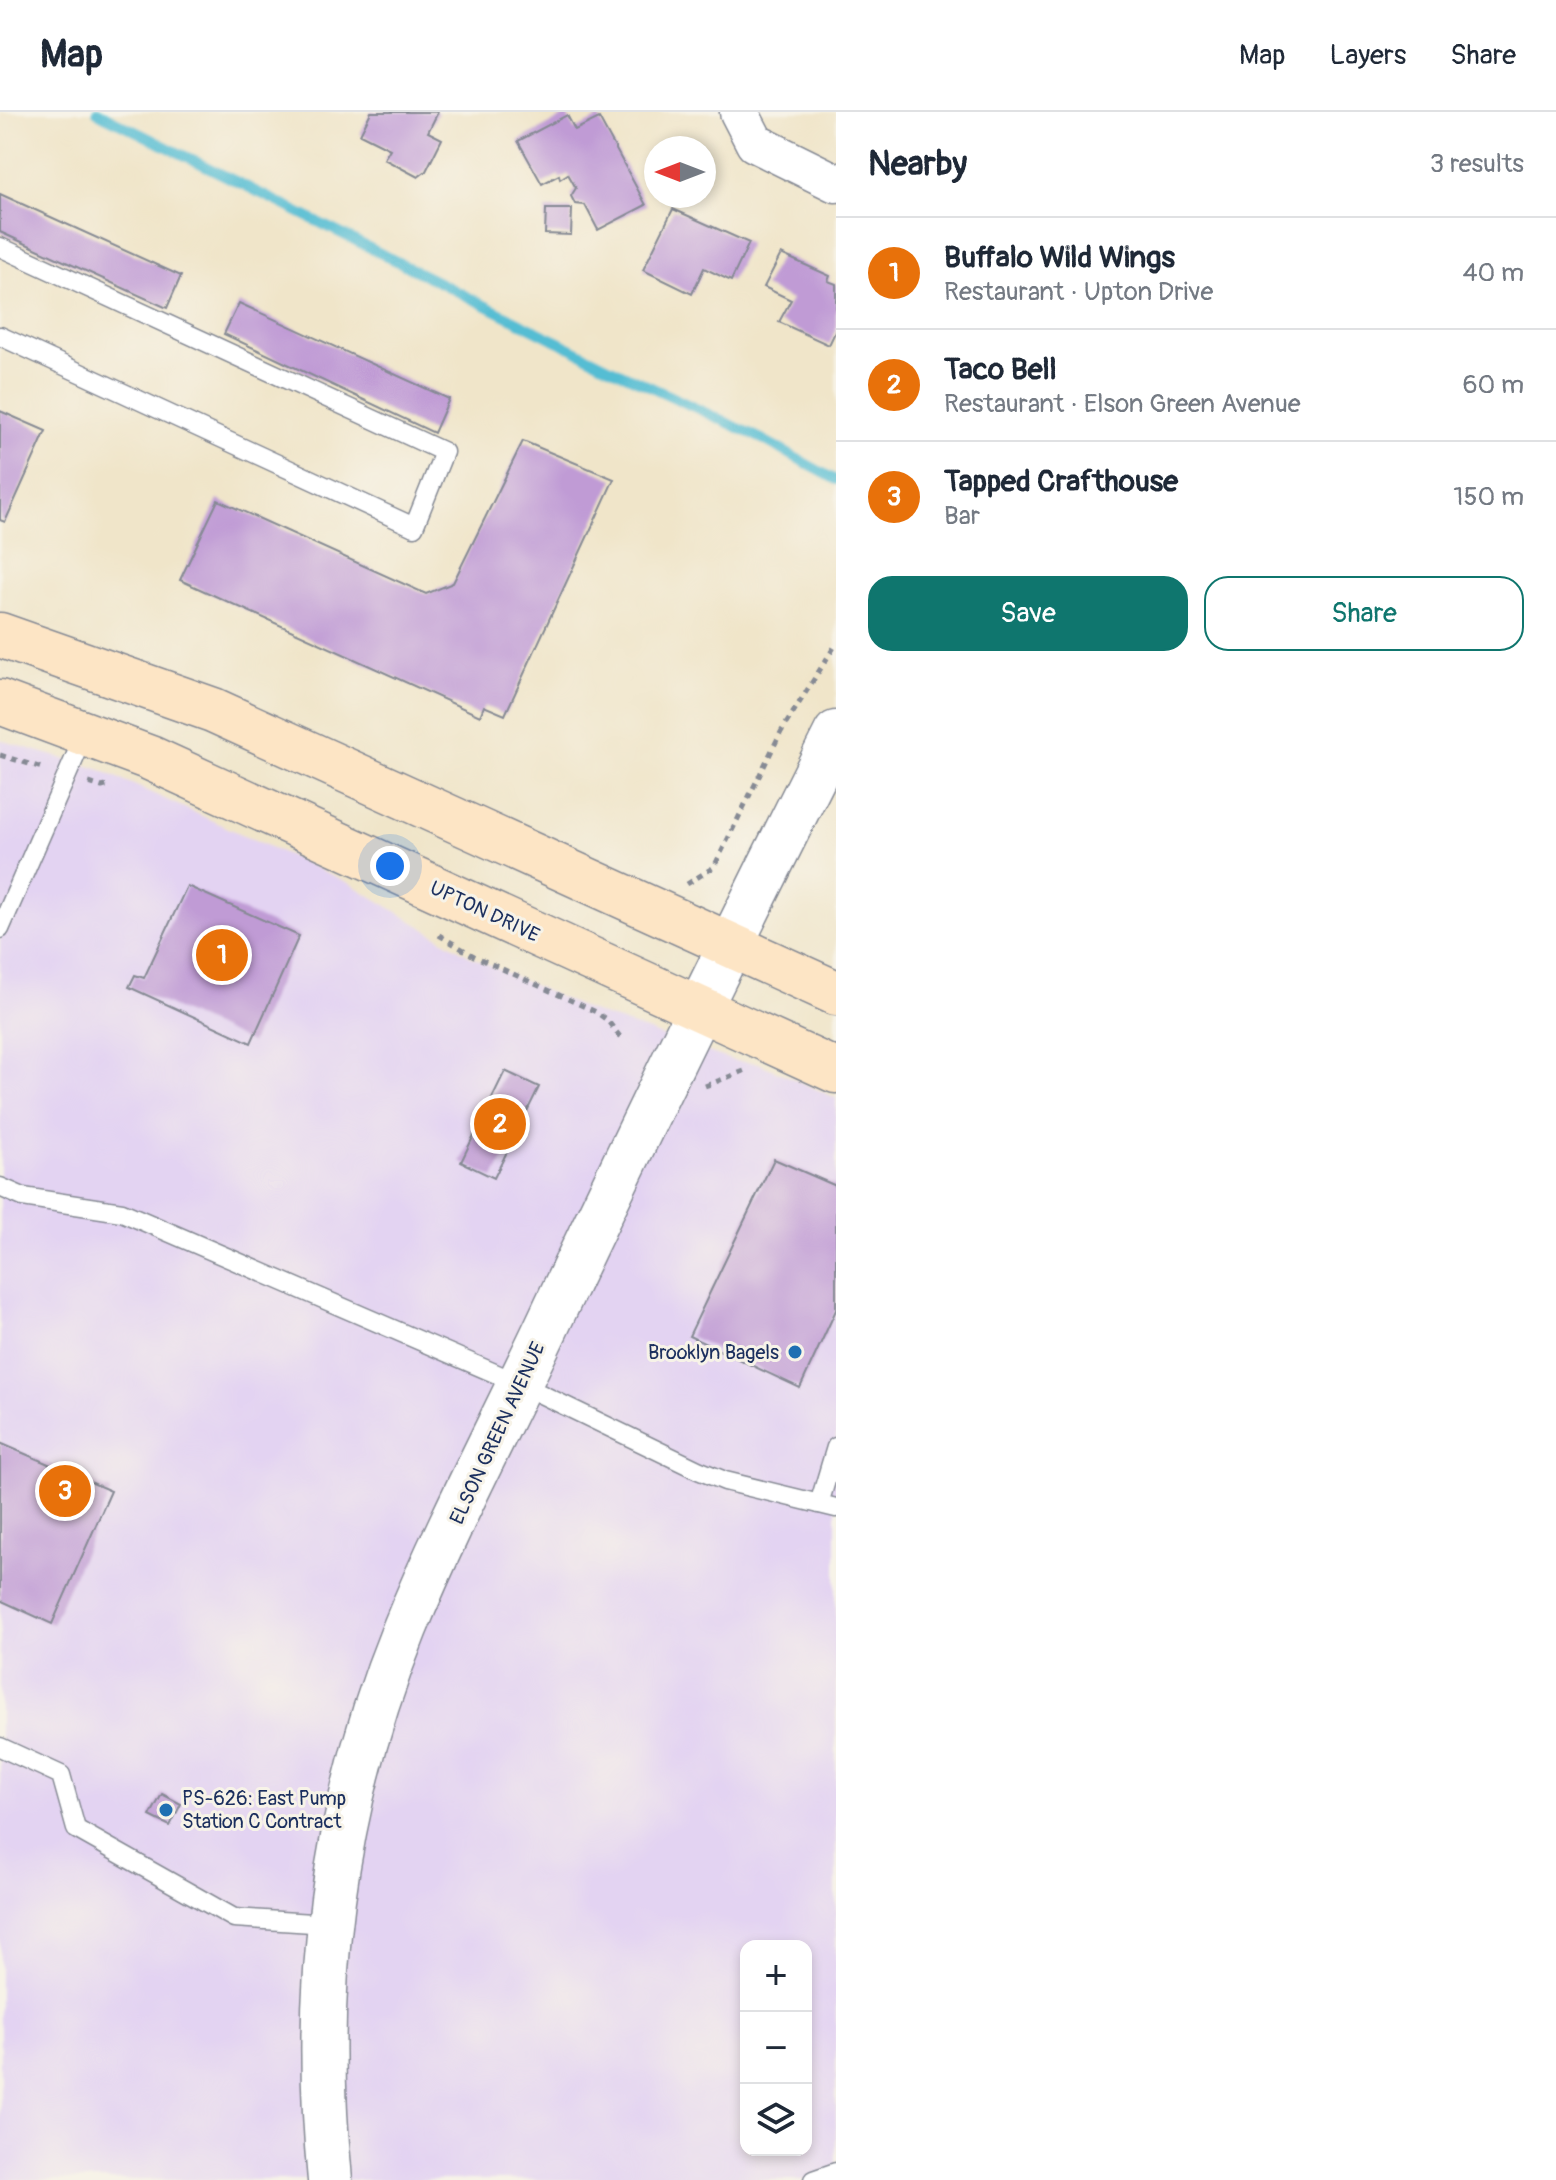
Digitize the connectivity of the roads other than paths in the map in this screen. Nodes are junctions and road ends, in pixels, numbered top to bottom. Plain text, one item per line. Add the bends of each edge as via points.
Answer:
1 (739, 112) edge
2 (836, 183) edge
3 (0, 247) edge
4 (0, 336) edge
5 (0, 635) edge
6 (0, 702) edge
7 (836, 733) edge
8 (85, 734) junction
9 (0, 929) edge
10 (729, 946) junction
11 (836, 993) edge
12 (699, 1009) junction
13 (836, 1071) edge
14 (0, 1187) edge
15 (520, 1384) junction
16 (836, 1447) edge
17 (828, 1506) edge
18 (0, 1747) edge
19 (328, 1924) junction
20 (836, 2172) edge
21 (330, 2180) edge
22 (813, 2180) edge

1 - 2 street via 755,143
3 - 4 lane via 444,452 414,527
5 - 10 main road via 213,710
6 - 8 main road, UPTON DRIVE
7 - 10 street, ELSON GREEN AVENUE
8 - 9 lane
8 - 12 main road, UPTON DRIVE via 150,758
10 - 11 main road
10 - 12 street, ELSON GREEN AVENUE
12 - 13 main road, UPTON DRIVE
12 - 15 street, ELSON GREEN AVENUE
14 - 15 lane via 23,1197 122,1212
15 - 17 lane via 725,1481
15 - 19 street, ELSON GREEN AVENUE via 405,1628 370,1729 343,1834
16 - 17 lane
18 - 19 lane via 61,1775 76,1829 234,1918
19 - 21 street, ELSON GREEN AVENUE via 321,2015
20 - 22 lane

